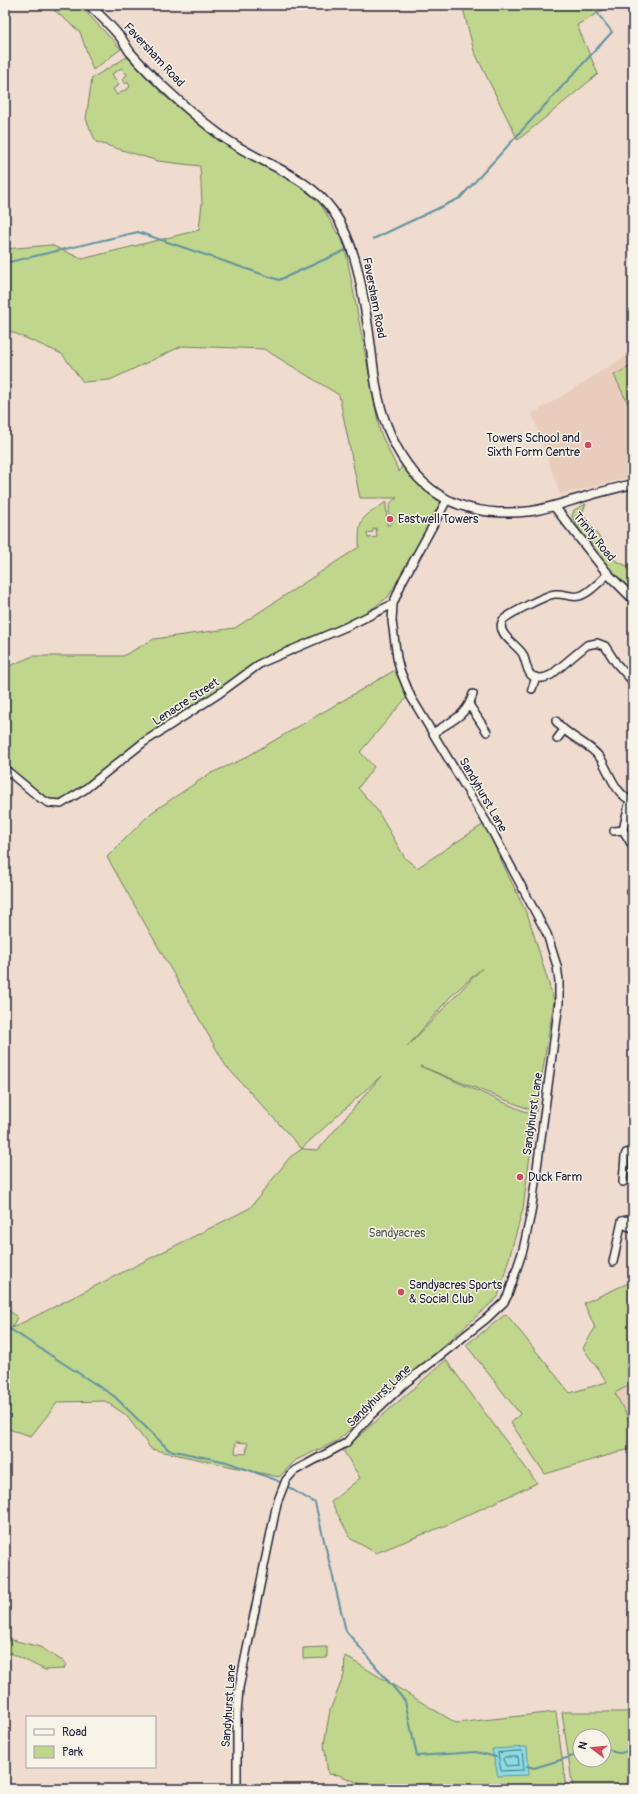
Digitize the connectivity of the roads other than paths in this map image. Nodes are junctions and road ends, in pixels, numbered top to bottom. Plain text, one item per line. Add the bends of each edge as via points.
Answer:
1 (89, 5) edge
2 (633, 484) edge
3 (446, 500) junction
4 (554, 506) junction
5 (608, 574) junction
6 (633, 599) edge
7 (393, 604) junction
8 (536, 677) junction
9 (633, 682) edge
10 (532, 689) dead end
11 (473, 694) dead end
12 (470, 706) junction
13 (556, 721) dead end
14 (563, 731) junction
15 (487, 732) dead end
16 (433, 733) junction
17 (557, 738) dead end
18 (5, 769) edge
19 (632, 800) edge
20 (624, 830) junction
21 (614, 831) dead end
22 (633, 847) edge
23 (629, 1152) edge
24 (624, 1182) dead end
25 (633, 1219) edge
26 (622, 1221) junction
27 (633, 1228) edge
28 (612, 1262) dead end
29 (237, 1789) edge

1 - 3 main road, Faversham Road via 120,37 130,52 201,119 225,138 308,186 324,199 334,213 353,252 366,314 377,389 385,420 401,455 413,471
2 - 4 main road, Faversham Road
3 - 4 main road, Faversham Road via 484,512 532,510
3 - 7 street, Sandyhurst Lane
4 - 5 main road, Trinity Road
5 - 6 main road, Trinity Road
5 - 8 street via 580,596 554,594 506,616 503,620 504,634 521,652 529,673
7 - 16 street, Sandyhurst Lane via 393,634 400,670 411,697
7 - 18 street, Lenacre Street via 261,663 144,742 84,790 61,804 49,803 40,798
8 - 9 street via 545,678 551,675 584,648 597,642 605,646
8 - 10 street
11 - 12 street
12 - 15 street
12 - 16 street
13 - 14 street
14 - 17 street
14 - 19 street via 588,746 600,758 617,788
16 - 29 street, Sandyhurst Lane via 493,833 532,905 547,934 557,966 559,1003 528,1228 514,1281 504,1302 404,1384 346,1443 301,1467 284,1484 277,1503 241,1673 237,1714
19 - 20 street
20 - 21 street
20 - 22 street
23 - 24 street via 625,1156
25 - 26 street
26 - 27 street
26 - 28 street

